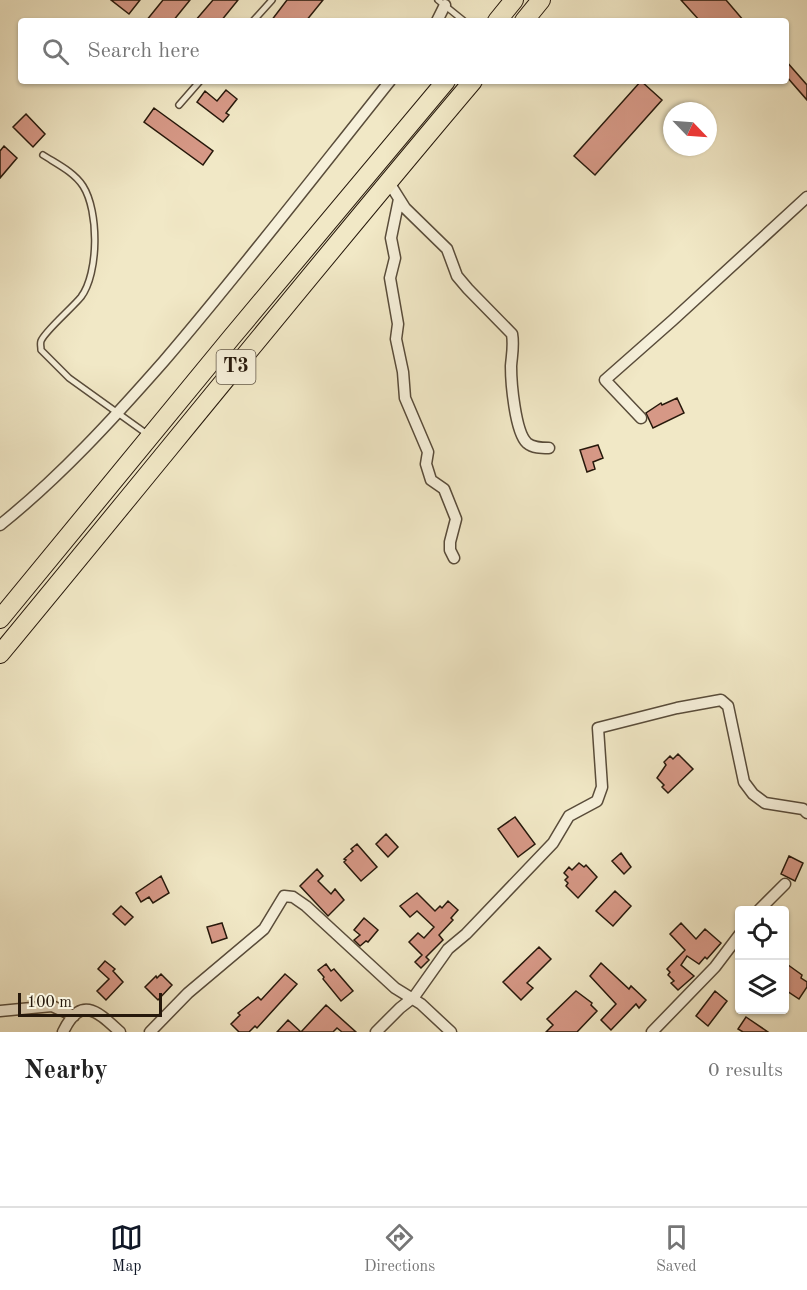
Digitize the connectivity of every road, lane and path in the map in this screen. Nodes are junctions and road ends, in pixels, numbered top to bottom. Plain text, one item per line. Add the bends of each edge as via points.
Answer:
1 (262, 0) edge
2 (514, 0) edge
3 (541, 0) edge
4 (270, 2) edge
5 (442, 3) edge
6 (256, 18) edge
7 (438, 18) edge
8 (460, 18) edge
9 (499, 18) edge
10 (526, 18) edge
11 (197, 84) edge
12 (388, 84) edge
13 (444, 84) edge
14 (470, 84) edge
15 (179, 105) dead end
16 (44, 155) dead end
17 (388, 181) junction
18 (807, 197) edge
19 (399, 199) junction
20 (118, 413) junction
21 (641, 418) dead end
22 (151, 436) junction
23 (549, 448) dead end
24 (0, 525) edge
25 (454, 558) dead end
26 (0, 619) edge
27 (0, 654) edge
28 (807, 813) edge
29 (785, 884) dead end
30 (763, 906) edge
31 (735, 941) edge
32 (412, 999) junction
33 (0, 1011) edge
34 (74, 1016) junction
35 (153, 1030) edge
36 (63, 1032) edge
37 (120, 1032) edge
38 (376, 1032) edge
39 (451, 1032) edge
40 (652, 1032) edge

1 - 4 lane
2 - 9 highway
3 - 10 highway
4 - 6 lane
5 - 7 street
5 - 8 lane
11 - 15 lane
12 - 20 street via 213,304
13 - 22 highway, T3
14 - 17 highway, T3
16 - 20 lane via 82,184 95,225 87,286 42,339 41,350 69,378
17 - 19 street
17 - 27 highway, T3
18 - 21 street via 605,380
19 - 23 street via 447,249 457,276 512,334 516,415 522,436 528,444
19 - 25 street via 391,238 395,258 390,278 405,398 428,452 426,464 431,480 444,489 456,519 450,542
20 - 22 lane
20 - 24 street
22 - 26 highway, T3
28 - 32 street via 765,803 753,794 744,782 728,706 721,700 598,728 602,787 597,801 569,816 553,843 448,949
29 - 30 street
31 - 40 street
32 - 35 street via 306,906 284,896 264,929 188,993
32 - 38 street
32 - 39 street
33 - 34 street via 52,1006
34 - 36 street
34 - 37 street via 92,1010

